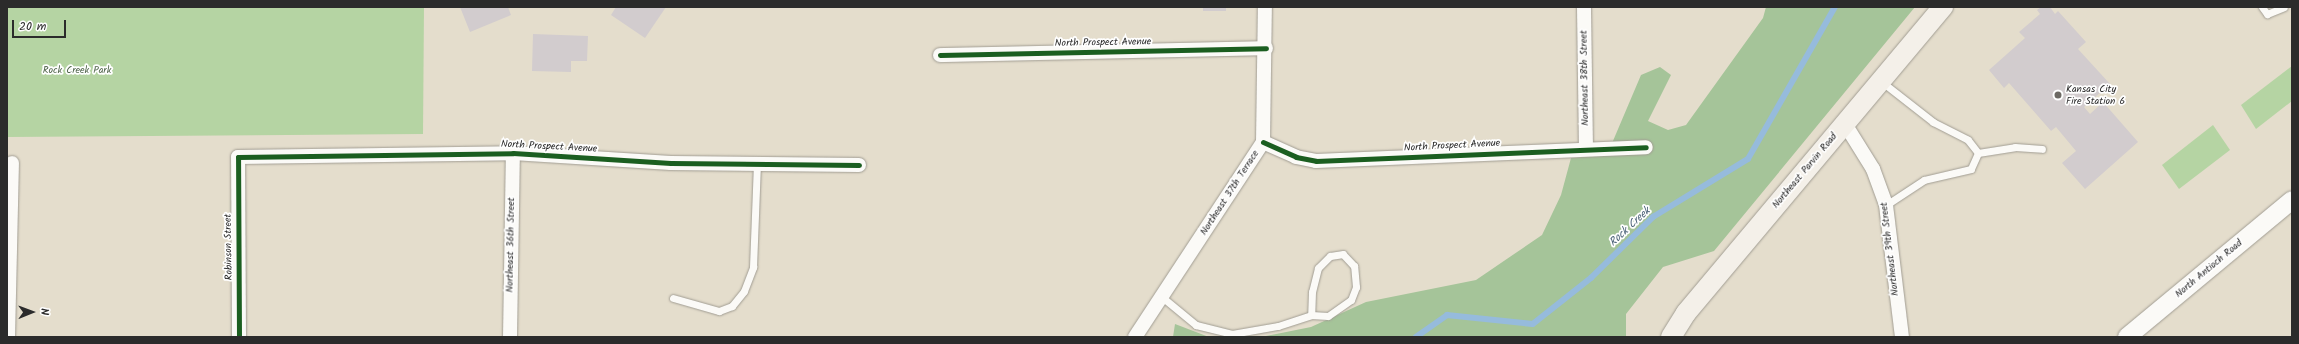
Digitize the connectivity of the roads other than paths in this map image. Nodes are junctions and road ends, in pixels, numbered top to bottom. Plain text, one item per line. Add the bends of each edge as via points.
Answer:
1 (1265, 7) edge
2 (1584, 7) edge
3 (1943, 7) edge
4 (2262, 7) edge
5 (2284, 7) edge
6 (1266, 48) junction
7 (940, 55) dead end
8 (1880, 81) junction
9 (1845, 124) junction
10 (1263, 142) junction
11 (1646, 147) dead end
12 (1586, 149) junction
13 (2042, 149) dead end
14 (513, 153) junction
15 (1978, 154) junction
16 (238, 157) joint
17 (12, 163) dead end
18 (757, 164) junction
19 (859, 165) dead end
20 (2292, 200) edge
21 (1886, 206) junction
22 (1162, 297) junction
23 (673, 298) dead end
24 (1311, 315) junction
25 (8, 337) edge
26 (239, 337) edge
27 (510, 337) edge
28 (1135, 337) edge
29 (1671, 337) edge
30 (1902, 337) edge
31 (2126, 337) edge

1 - 6 street, Northeast 37th Terrace
2 - 12 street, Northeast 38th Street
3 - 8 main road, Northeast Parvin Road
4 - 5 lane via 2267,14
6 - 7 street, North Prospect Avenue
6 - 10 street, Northeast 37th Terrace
8 - 9 main road, Northeast Parvin Road
8 - 15 lane via 1933,122 1968,140
9 - 21 street, Northeast 39th Street via 1873,169
9 - 29 main road, Northeast Parvin Road via 1686,313
10 - 12 street, North Prospect Avenue via 1296,157 1316,161
10 - 22 street, Northeast 37th Terrace
11 - 12 street, North Prospect Avenue
13 - 15 lane via 2015,148
14 - 16 street, North Prospect Avenue
14 - 18 street, North Prospect Avenue via 671,163
14 - 27 street, Northeast 36th Street
15 - 21 lane via 1971,170 1924,180
16 - 26 street, Robinson Street
17 - 25 street
18 - 19 street, North Prospect Avenue
18 - 23 lane via 753,266 744,291 732,306 719,311 699,308
20 - 31 street, North Antioch Road
21 - 30 street, Northeast 39th Street
22 - 24 lane via 1196,325 1232,334 1278,326
22 - 28 street, Northeast 37th Terrace
24 - 24 lane via 1328,316 1351,300 1357,281 1354,266 1343,254 1330,256 1318,268 1312,292

